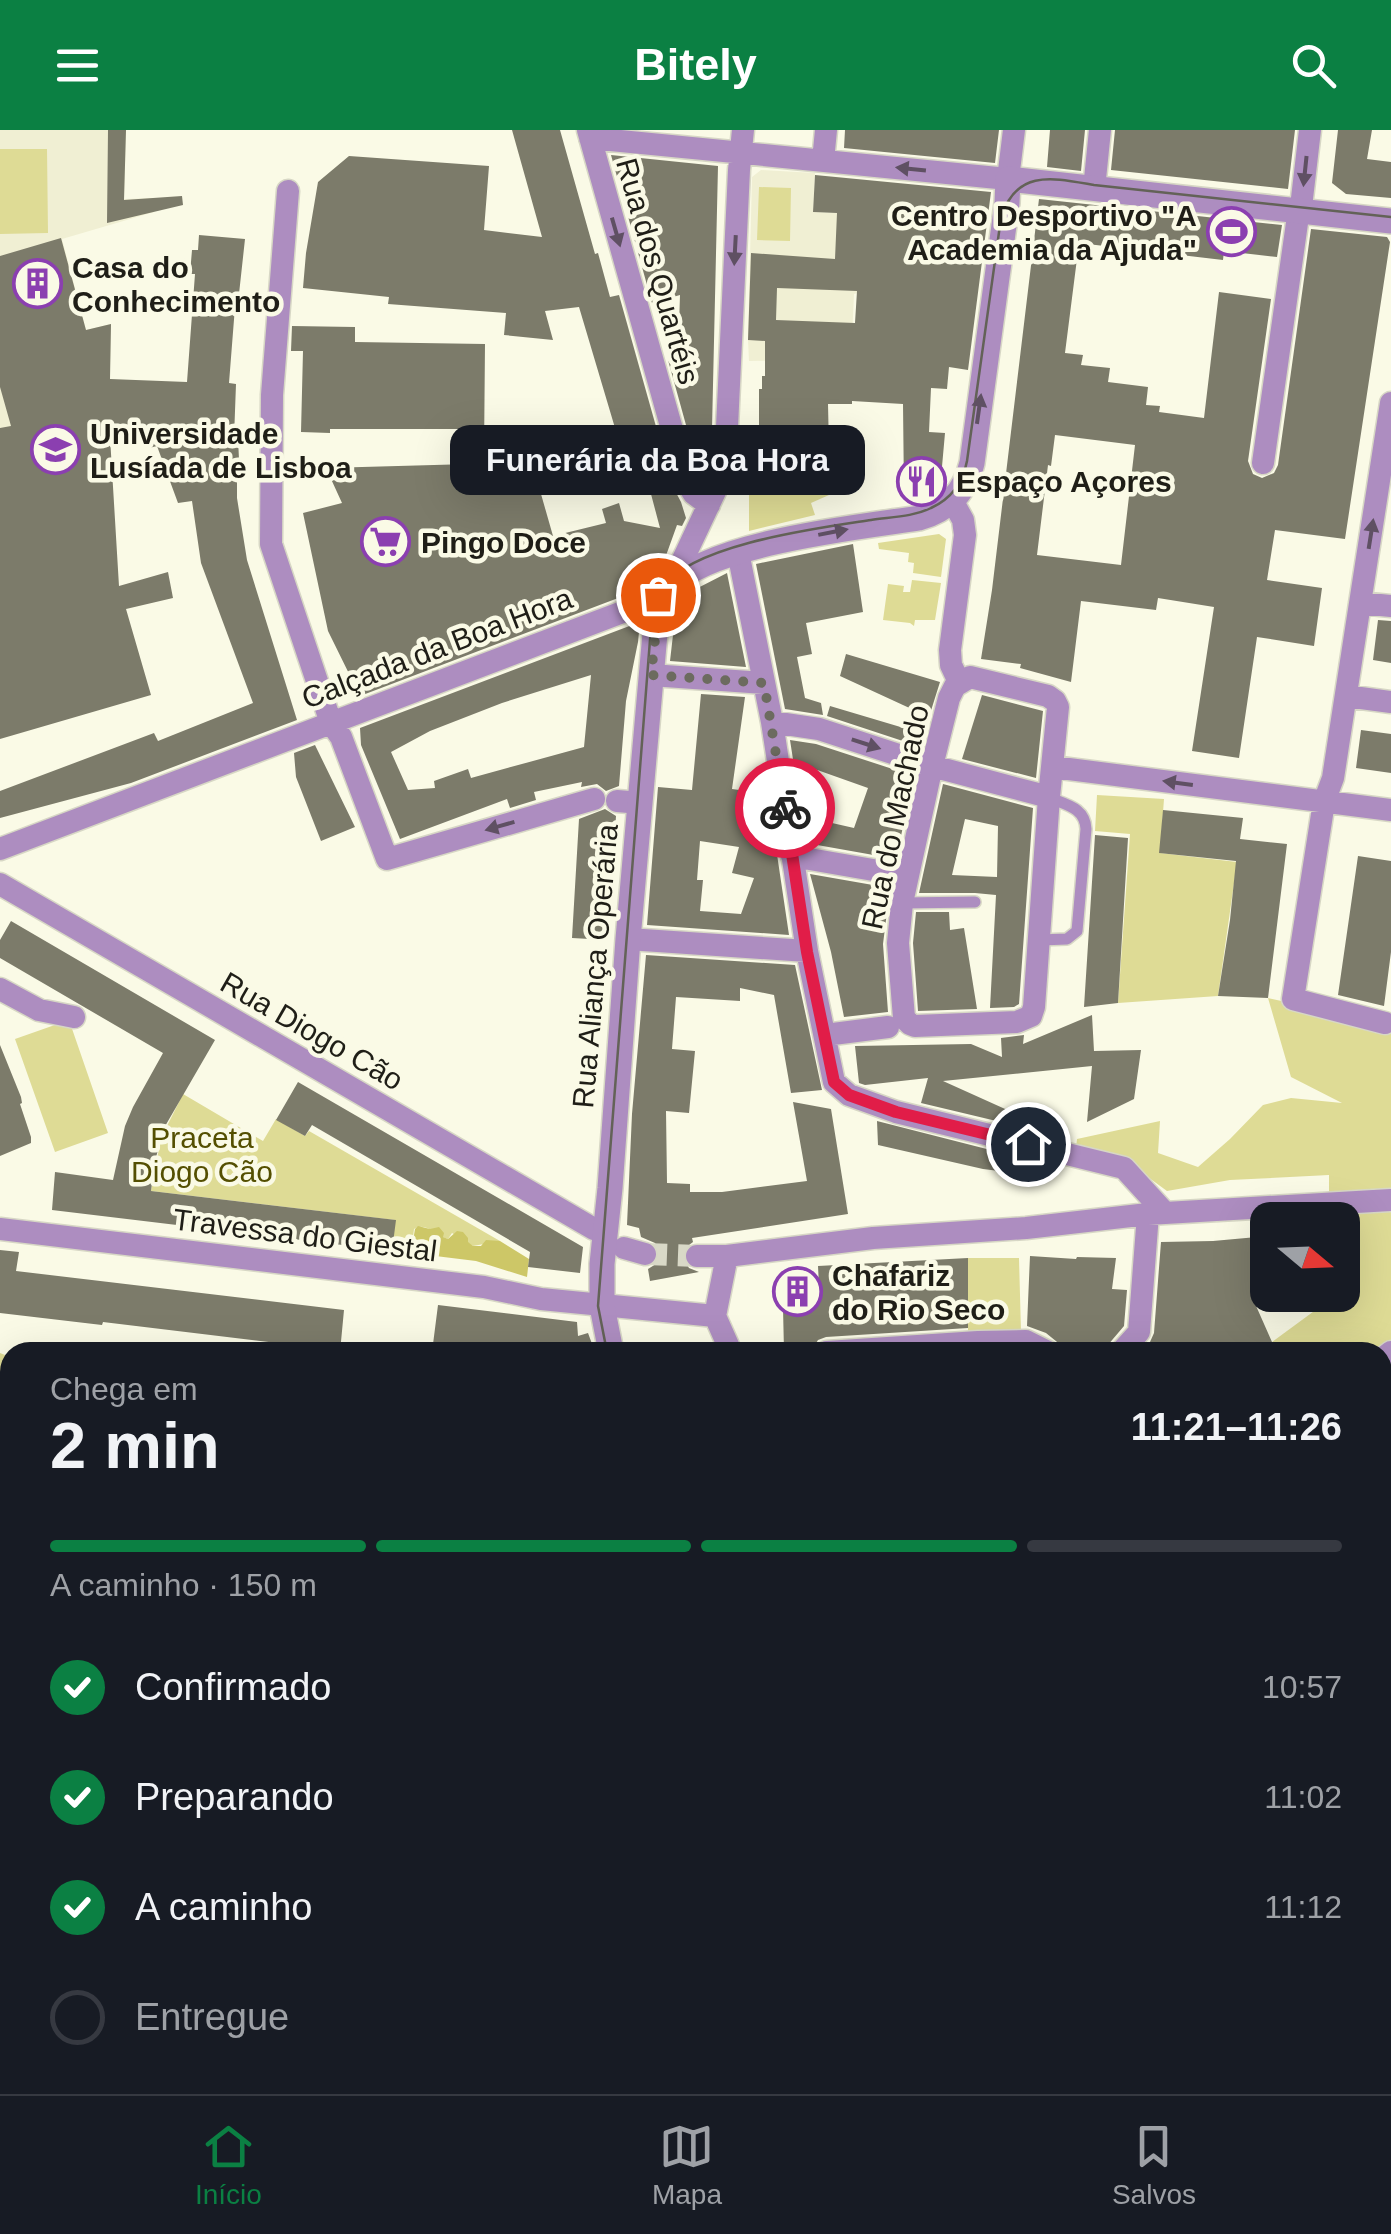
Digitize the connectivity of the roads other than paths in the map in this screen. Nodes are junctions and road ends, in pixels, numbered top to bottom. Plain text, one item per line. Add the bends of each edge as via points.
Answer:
1 (826, 130) edge
2 (1014, 130) edge
3 (1100, 130) edge
4 (1310, 130) edge
5 (589, 134) edge
6 (742, 141) edge
7 (823, 161) junction
8 (1008, 179) junction
9 (1094, 189) junction
10 (288, 191) dead end
11 (1300, 212) junction
12 (1391, 221) edge
13 (1391, 402) edge
14 (1263, 462) dead end
15 (952, 500) junction
16 (709, 506) junction
17 (738, 552) junction
18 (670, 587) junction
19 (1360, 602) junction
20 (1391, 606) edge
21 (651, 675) junction
22 (959, 682) junction
23 (764, 683) junction
24 (1346, 696) junction
25 (1391, 702) edge
26 (772, 722) junction
27 (331, 723) junction
28 (932, 766) junction
29 (1053, 767) junction
30 (1049, 798) junction
31 (617, 801) junction
32 (1324, 802) junction
33 (1391, 810) edge
34 (0, 849) edge
35 (792, 856) junction
36 (908, 876) junction
37 (0, 884) edge
38 (975, 902) dead end
39 (902, 903) junction
40 (628, 939) junction
41 (1040, 940) junction
42 (807, 952) junction
43 (0, 989) edge
44 (74, 1017) dead end
45 (1385, 1023) dead end
46 (899, 1026) junction
47 (825, 1035) junction
48 (1391, 1200) edge
49 (1157, 1214) junction
50 (0, 1229) edge
51 (594, 1229) dead end
52 (696, 1256) tunnel mouth
53 (727, 1256) junction
54 (602, 1306) junction
55 (715, 1316) junction
56 (609, 1342) edge
57 (726, 1342) edge
58 (1130, 1342) edge

1 - 7 street
2 - 8 street
3 - 9 street
4 -> 11 street
5 - 6 street
5 -> 16 street, Rua dos Quartéis via 688,487
6 - 7 street
6 -> 16 street via 726,449
8 -> 7 street
8 - 9 street
15 -> 8 street via 972,464
9 - 11 street
10 - 27 street via 272,395 272,544
11 - 12 street
11 - 14 street
19 -> 13 street
17 -> 15 street, Calçada da Boa Hora via 919,518
15 - 22 street via 965,528 950,650
16 - 18 street
17 - 18 street, Calçada da Boa Hora via 694,568
17 - 23 street
18 - 21 street, Rua Aliança Operária via 658,612
18 - 27 street, Calçada da Boa Hora via 641,605
19 - 20 street
19 - 24 street
21 - 23 street
21 - 31 street, Rua Aliança Operária
22 - 28 street, Rua do Machado
22 - 29 street via 974,677 1055,701
23 - 26 street
24 - 25 street
24 - 32 street
26 -> 28 street via 819,729
26 - 35 street
31 -> 27 street via 387,859
27 - 34 street, Calçada da Boa Hora
28 - 30 street
28 - 36 street, Rua do Machado
29 - 30 street
32 -> 29 street
30 - 41 street
30 - 41 lane via 1082,812 1086,830 1077,931 1067,939
31 - 40 street, Rua Aliança Operária
32 - 33 street
32 - 45 street via 1293,999
35 - 36 street
35 - 42 street
36 - 39 street, Rua do Machado
37 - 51 street, Rua Diogo Cão
38 - 39 lane
39 - 46 street, Rua do Machado
40 - 42 street
40 - 54 street, Rua Aliança Operária
41 - 46 street via 1031,1016
42 - 47 street
43 - 44 street via 39,1010
46 - 47 street
47 - 49 street via 834,1082 849,1095 1124,1168
48 - 49 street
49 - 53 street
49 - 58 street via 1139,1332
50 - 54 street, Travessa do Giestal
52 - 53 street
53 - 55 street
54 - 55 street, Travessa do Giestal
54 - 56 street, Rua Aliança Operária
55 - 57 street

